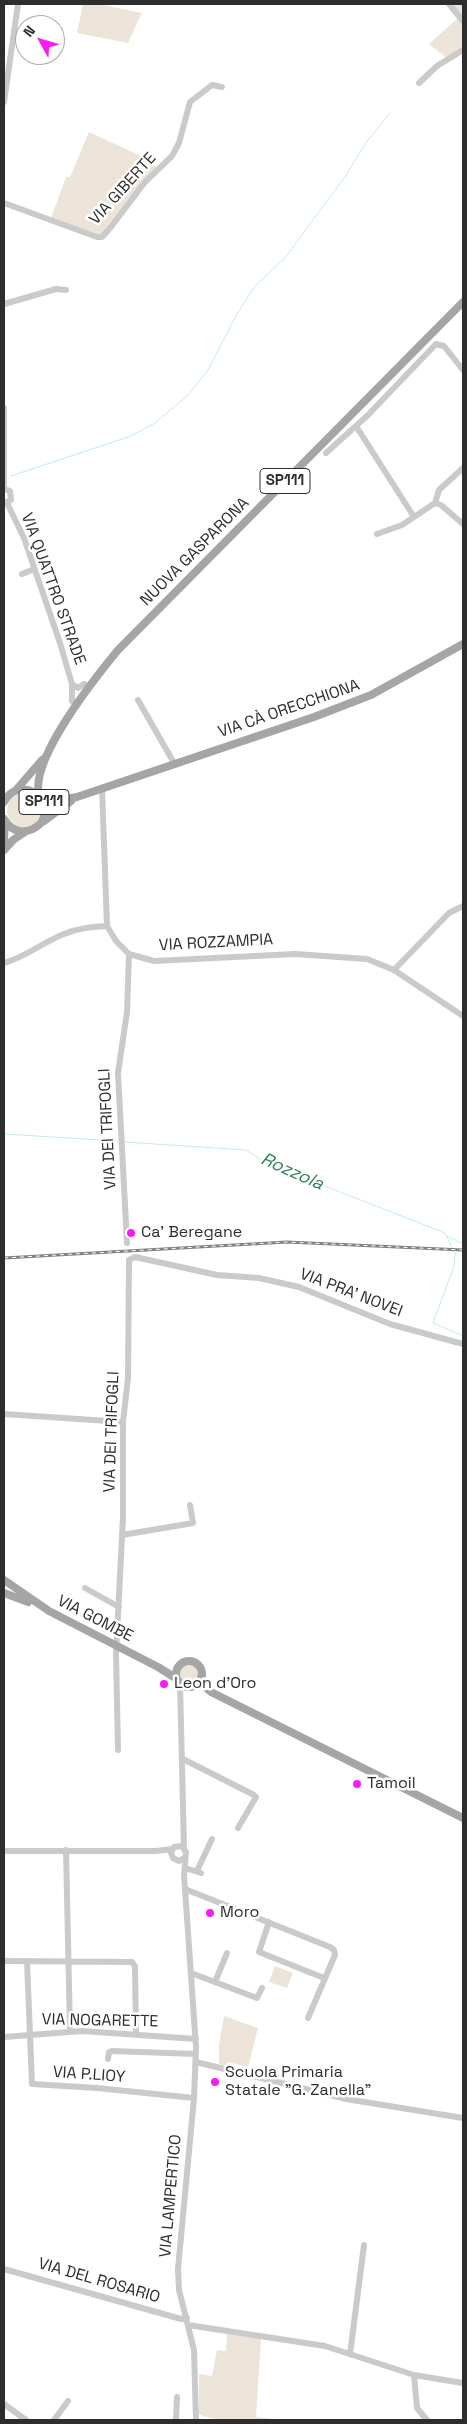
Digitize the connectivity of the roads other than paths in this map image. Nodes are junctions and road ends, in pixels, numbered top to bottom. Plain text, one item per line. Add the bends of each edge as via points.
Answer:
1 (18, 4) edge
2 (449, 4) edge
3 (463, 21) edge
4 (463, 50) edge
5 (419, 83) dead end
6 (222, 87) dead end
7 (4, 102) edge
8 (4, 203) edge
9 (66, 290) dead end
10 (463, 302) edge
11 (4, 304) edge
12 (463, 370) edge
13 (360, 406) junction
14 (4, 408) edge
15 (368, 415) junction
16 (356, 426) junction
17 (326, 453) dead end
18 (463, 468) edge
19 (4, 488) edge
20 (6, 503) edge
21 (434, 503) junction
22 (414, 517) junction
23 (463, 524) edge
24 (377, 534) dead end
25 (34, 569) junction
26 (22, 574) dead end
27 (463, 644) edge
28 (72, 684) junction
29 (84, 684) dead end
30 (138, 700) dead end
31 (72, 701) dead end
32 (50, 751) junction
33 (174, 763) junction
34 (102, 788) junction
35 (16, 790) junction
36 (41, 797) junction
37 (77, 797) junction
38 (5, 798) edge
39 (4, 820) edge
40 (41, 823) junction
41 (26, 832) junction
42 (4, 839) edge
43 (4, 850) edge
44 (463, 906) edge
45 (106, 926) junction
46 (129, 954) junction
47 (4, 964) edge
48 (394, 970) junction
49 (463, 1016) edge
50 (127, 1243) dead end
51 (139, 1258) joint
52 (463, 1344) edge
53 (4, 1414) edge
54 (123, 1422) junction
55 (190, 1504) dead end
56 (122, 1535) junction
57 (4, 1580) edge
58 (85, 1588) dead end
59 (4, 1593) edge
60 (119, 1607) junction
61 (49, 1611) junction
62 (118, 1646) junction
63 (183, 1663) junction
64 (158, 1667) junction
65 (202, 1677) junction
66 (178, 1681) junction
67 (190, 1687) junction
68 (211, 1692) junction
69 (181, 1694) junction
70 (118, 1750) dead end
71 (183, 1759) junction
72 (463, 1818) edge
73 (238, 1828) dead end
74 (212, 1839) dead end
75 (178, 1847) junction
76 (4, 1852) edge
77 (68, 1852) junction
78 (184, 1858) junction
79 (174, 1859) junction
80 (184, 1872) junction
81 (185, 1889) junction
82 (269, 1922) junction
83 (227, 1953) dead end
84 (4, 1961) edge
85 (28, 1961) junction
86 (71, 1961) junction
87 (191, 1973) junction
88 (324, 1978) junction
89 (215, 1982) junction
90 (262, 1988) dead end
91 (308, 2018) dead end
92 (70, 2031) junction
93 (30, 2034) junction
94 (136, 2034) junction
95 (4, 2037) edge
96 (196, 2039) junction
97 (196, 2054) junction
98 (108, 2059) dead end
99 (196, 2062) junction
100 (194, 2098) junction
101 (463, 2118) edge
102 (364, 2245) dead end
103 (4, 2268) edge
104 (187, 2321) junction
105 (350, 2354) junction
106 (414, 2375) junction
107 (463, 2383) edge
108 (177, 2397) dead end
109 (68, 2401) dead end
110 (4, 2404) edge
111 (26, 2420) edge
112 (54, 2420) edge
113 (176, 2420) edge
114 (196, 2420) edge
115 (427, 2420) edge

1 - 7 street
2 - 3 street
4 - 5 street via 437,66
6 - 8 street, VIA GIBERTE via 212,85 190,102 179,143 172,156 146,182 102,237 97,238
9 - 11 street via 56,289
10 - 13 main road, NUOVA GASPARONA / SP111
12 - 15 street via 444,346 436,344
13 - 15 street
13 - 32 main road, NUOVA GASPARONA / SP111 via 131,636 79,702
14 - 19 street
15 - 16 street
16 - 17 street
16 - 22 street
18 - 21 street via 439,490
19 - 20 street, VIA QUATTRO STRADE via 12,495
20 - 25 street, VIA QUATTRO STRADE
21 - 22 street
21 - 23 street
22 - 24 street
25 - 26 street
25 - 28 street, VIA QUATTRO STRADE
27 - 33 main road, VIA CÀ ORECCHIONA via 371,695
28 - 29 street via 78,688
28 - 31 street, VIA QUATTRO STRADE
30 - 33 street
32 - 35 main road, NUOVA GASPARONA / SP111
32 - 36 main road, NUOVA GASPARONA / SP111 via 39,775
33 - 34 main road, VIA CÀ ORECCHIONA
34 - 37 main road, VIA CÀ ORECCHIONA
34 - 45 street
35 - 36 main road, SP111 via 28,789
35 - 38 main road, NUOVA GASPARONA / SP111
36 - 37 main road, VIA CÀ ORECCHIONA via 61,800
36 - 40 main road, NUOVA GASPARONA / SP111 via 46,811
37 - 40 main road, VIA CÀ ORECCHIONA
39 - 41 main road, SP111 via 14,830
39 - 42 main road, SP111
40 - 41 main road, SP111
41 - 43 main road, SP111
44 - 48 street via 449,913
45 - 46 street
45 - 47 street via 63,934
46 - 48 street, VIA ROZZAMPIA via 154,960 295,954 352,956 367,958
46 - 50 street, VIA DEI TRIFOGLI via 127,1012 118,1066
48 - 49 street, VIA ROZZAMPIA
51 - 52 street, VIA PRA' NOVEI via 217,1275 259,1278 299,1287 390,1324
51 - 54 street, VIA DEI TRIFOGLI via 133,1258 128,1264 128,1378
53 - 54 street
54 - 56 street, VIA DEI TRIFOGLI
55 - 56 street via 192,1523
56 - 60 street, VIA DEI TRIFOGLI
57 - 61 main road, VIA GOMBE
58 - 60 street
59 - 61 main road
60 - 62 street, VIA DEI TRIFOGLI
61 - 62 main road, VIA GOMBE
62 - 64 main road, VIA GOMBE
62 - 70 street, VIA DEI TRIFOGLI
63 - 64 main road via 171,1668
63 - 65 main road via 190,1661 196,1664
63 - 66 main road via 178,1668
64 - 66 main road, VIA GOMBE
65 - 67 main road
65 - 68 main road via 204,1686
66 - 67 main road
66 - 69 street, VIA LAMPERTICO
67 - 68 main road
67 - 69 street
68 - 72 main road
69 - 71 street, VIA LAMPERTICO
71 - 73 street via 256,1797
71 - 75 street, VIA LAMPERTICO via 184,1831
74 - 80 street via 199,1872
75 - 77 street via 156,1851
75 - 78 street, VIA LAMPERTICO via 186,1854
75 - 79 street, VIA LAMPERTICO
76 - 77 street
77 - 79 street via 156,1854
77 - 86 street
78 - 79 street
78 - 80 street, VIA LAMPERTICO
79 - 80 street, VIA LAMPERTICO
80 - 81 street, VIA LAMPERTICO
81 - 82 street
81 - 87 street, VIA LAMPERTICO
82 - 88 street via 330,1946 335,1953
82 - 88 street via 258,1952
83 - 89 street
84 - 85 street
85 - 86 street
85 - 93 street
86 - 92 street
86 - 94 street via 132,1962 135,1966
87 - 89 street
87 - 96 street, VIA LAMPERTICO
88 - 91 street
89 - 90 street via 257,1998
92 - 93 street, VIA NOGARETTE
92 - 94 street, VIA NOGARETTE
93 - 95 street, VIA NOGARETTE
93 - 100 street, VIA P.LIOY via 32,2084
94 - 96 street, VIA NOGARETTE
96 - 97 street, VIA LAMPERTICO
97 - 98 street via 112,2051
97 - 99 street, VIA LAMPERTICO
99 - 100 street, VIA LAMPERTICO
99 - 101 street via 346,2099
100 - 104 street, VIA LAMPERTICO via 178,2269
102 - 105 street
103 - 104 street, VIA DEL ROSARIO
104 - 105 street, VIA DEL ROSARIO via 325,2346
104 - 114 street, VIA LAMPERTICO via 194,2350
105 - 106 street, VIA DEL ROSARIO
106 - 107 street, VIA DEL ROSARIO
106 - 115 street via 417,2408
108 - 113 street
109 - 112 street
110 - 111 street

